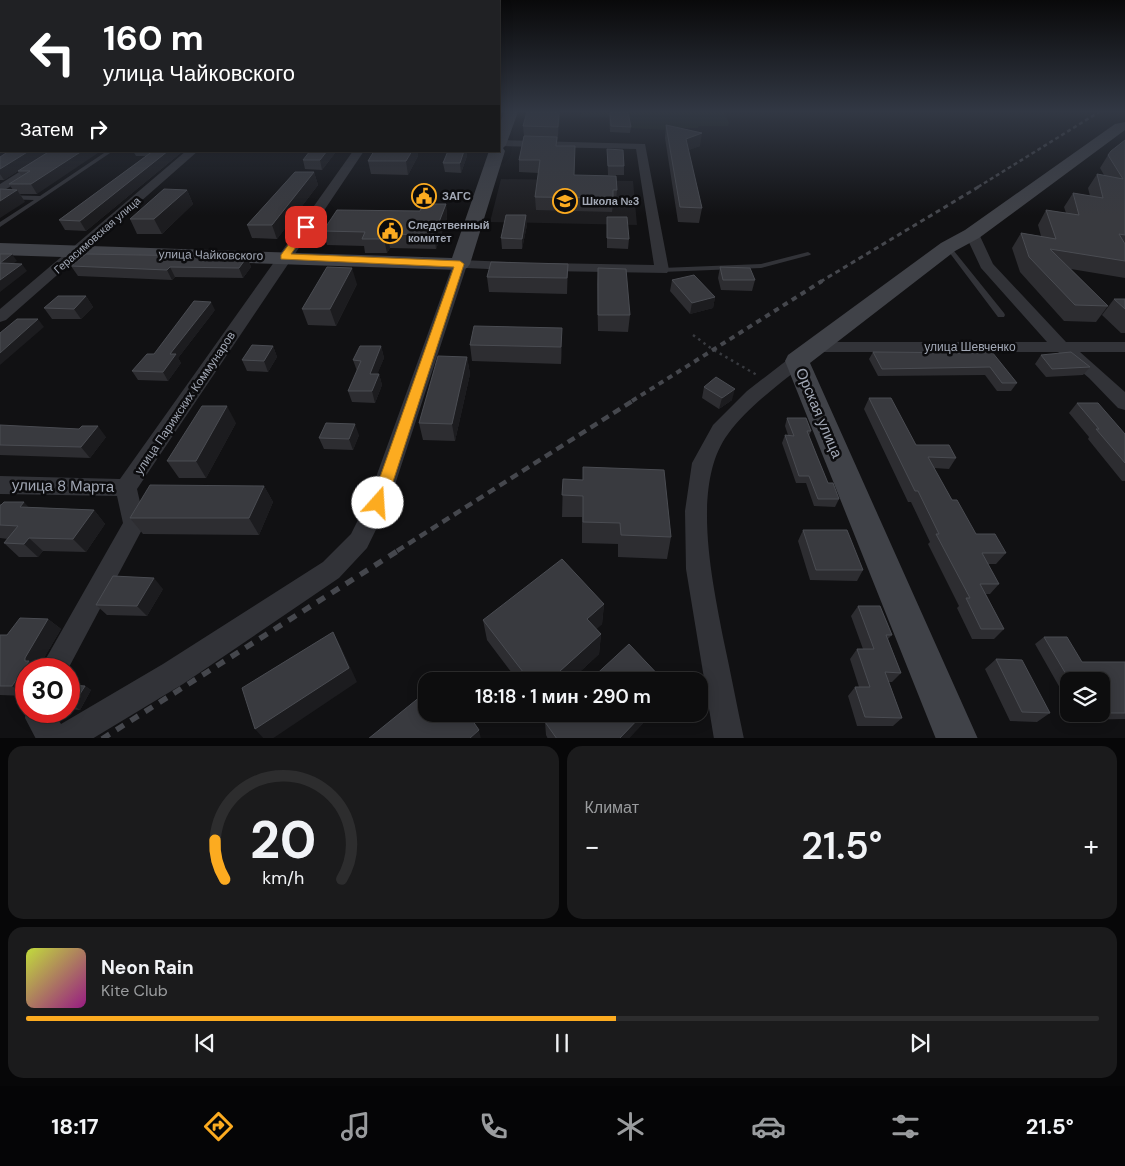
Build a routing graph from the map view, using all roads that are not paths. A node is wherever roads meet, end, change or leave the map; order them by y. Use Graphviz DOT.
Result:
graph roads {
  1 [pos="641,146"];
  2 [pos="1097,146"];
  3 [pos="60,152"];
  4 [pos="110,152"];
  5 [pos="192,152"];
  6 [pos="358,152"];
  7 [pos="496,152"];
  8 [pos="0,189"];
  9 [pos="0,197"];
  10 [pos="41,198"];
  11 [pos="0,225"];
  12 [pos="972,234"];
  13 [pos="948,247"];
  14 [pos="0,250"];
  15 [pos="78,252"];
  16 [pos="808,254"];
  17 [pos="284,257"];
  18 [pos="460,264"];
  19 [pos="662,270"];
  20 [pos="1001,314"];
  21 [pos="0,317"];
  22 [pos="1061,346"];
  23 [pos="1125,347"];
  24 [pos="806,354"];
  25 [pos="1125,403"];
  26 [pos="0,485"];
  27 [pos="126,488"];
  28 [pos="59,658"];
  29 [pos="43,723"];
  30 [pos="54,738"];
  31 [pos="64,738"];
  32 [pos="729,738"];
  33 [pos="957,738"];
  1 -- 19 [label="street"];
  2 -- 12 [label="street"];
  3 -- 8 [label="street"];
  4 -- 10 [label="lane"];
  5 -- 15 [label="street, Герасимовская улица"];
  6 -- 17 [label="street, улица Парижских Коммунаров"];
  7 -- 18 [label="street"];
  9 -- 10 [label="lane"];
  10 -- 11 [label="lane"];
  12 -- 13 [label="street"];
  12 -- 22 [label="street"];
  13 -- 20 [label="lane"];
  13 -- 24 [label="street"];
  14 -- 15 [label="street, улица Чайковского"];
  15 -- 17 [label="street, улица Чайковского"];
  15 -- 21 [label="street, Герасимовская улица"];
  16 -- 19 [label="lane"];
  17 -- 18 [label="street, улица Чайковского"];
  17 -- 27 [label="street, улица Парижских Коммунаров"];
  18 -- 19 [label="street, улица Чайковского"];
  18 -- 31 [label="street"];
  22 -- 23 [label="street, улица Шевченко"];
  22 -- 24 [label="street, улица Шевченко"];
  22 -- 25 [label="street"];
  24 -- 32 [label="street, Орская улица"];
  24 -- 33 [label="street, Орская улица"];
  26 -- 27 [label="street, улица 8 Марта"];
  27 -- 28 [label="street, улица Парижских Коммунаров"];
  29 -- 30 [label="street"];
}
